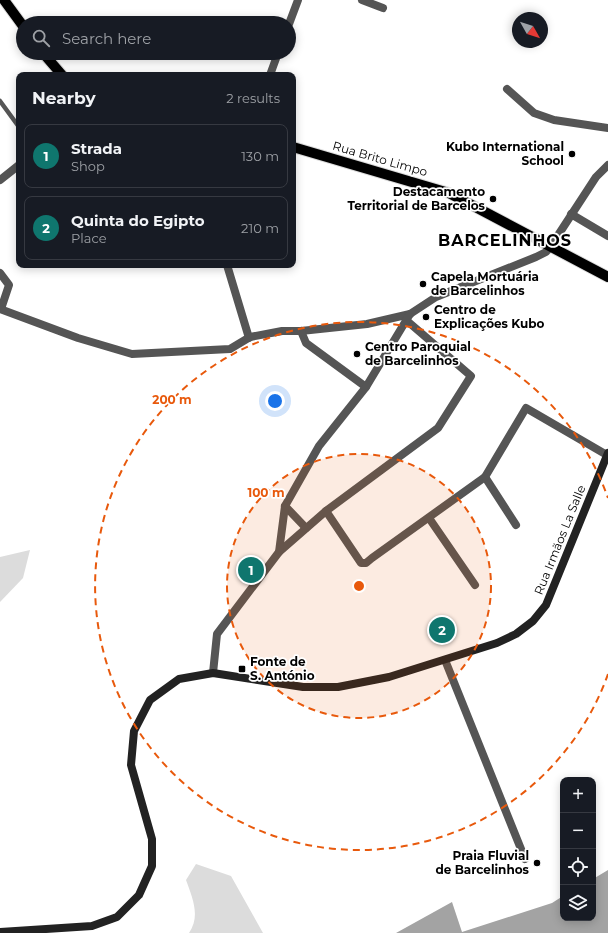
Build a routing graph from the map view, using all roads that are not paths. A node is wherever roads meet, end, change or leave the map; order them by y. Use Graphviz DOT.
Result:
graph roads {
  1 [pos="4,0"];
  2 [pos="298,0"];
  3 [pos="362,0"];
  4 [pos="383,8"];
  5 [pos="16,16"];
  6 [pos="292,16"];
  7 [pos="49,60"];
  8 [pos="275,60"];
  9 [pos="59,72"];
  10 [pos="271,72"];
  11 [pos="507,89"];
  12 [pos="0,101"];
  13 [pos="16,124"];
  14 [pos="608,128"];
  15 [pos="296,148"];
  16 [pos="608,165"];
  17 [pos="16,167"];
  18 [pos="0,180"];
  19 [pos="571,214"];
  20 [pos="608,236"];
  21 [pos="551,246"];
  22 [pos="229,268"];
  23 [pos="0,273"];
  24 [pos="608,277"];
  25 [pos="0,309"];
  26 [pos="408,317"];
  27 [pos="301,331"];
  28 [pos="248,338"];
  29 [pos="366,387"];
  30 [pos="608,454"];
  31 [pos="484,477"];
  32 [pos="285,506"];
  33 [pos="326,511"];
  34 [pos="429,518"];
  35 [pos="516,525"];
  36 [pos="306,528"];
  37 [pos="278,552"];
  38 [pos="475,585"];
  39 [pos="445,660"];
  40 [pos="213,674"];
  41 [pos="526,859"];
  42 [pos="3,932"];
  1 -- 5 [label="main road"];
  2 -- 6 [label="street"];
  3 -- 4 [label="street"];
  7 -- 9 [label="main road"];
  8 -- 10 [label="street"];
  11 -- 14 [label="street"];
  12 -- 13 [label="lane"];
  15 -- 21 [label="main road, Rua Brito Limpo"];
  16 -- 19 [label="street"];
  17 -- 18 [label="street"];
  19 -- 20 [label="street"];
  19 -- 21 [label="street"];
  21 -- 24 [label="main road, Rua Brito Limpo"];
  21 -- 26 [label="street"];
  22 -- 28 [label="street"];
  23 -- 25 [label="street"];
  25 -- 28 [label="street"];
  26 -- 27 [label="street"];
  26 -- 29 [label="street"];
  26 -- 33 [label="street"];
  27 -- 28 [label="street"];
  27 -- 29 [label="street"];
  29 -- 32 [label="street"];
  30 -- 31 [label="street"];
  30 -- 39 [label="main road, Rua Irmãos La Salle"];
  31 -- 34 [label="street"];
  31 -- 35 [label="street"];
  32 -- 36 [label="street"];
  32 -- 37 [label="street"];
  33 -- 34 [label="street"];
  33 -- 36 [label="street"];
  34 -- 38 [label="street"];
  36 -- 37 [label="street"];
  37 -- 40 [label="street"];
  39 -- 40 [label="main road, Rua Irmãos La Salle"];
  39 -- 41 [label="street"];
  40 -- 42 [label="main road, Rua Irmãos La Salle"];
}
